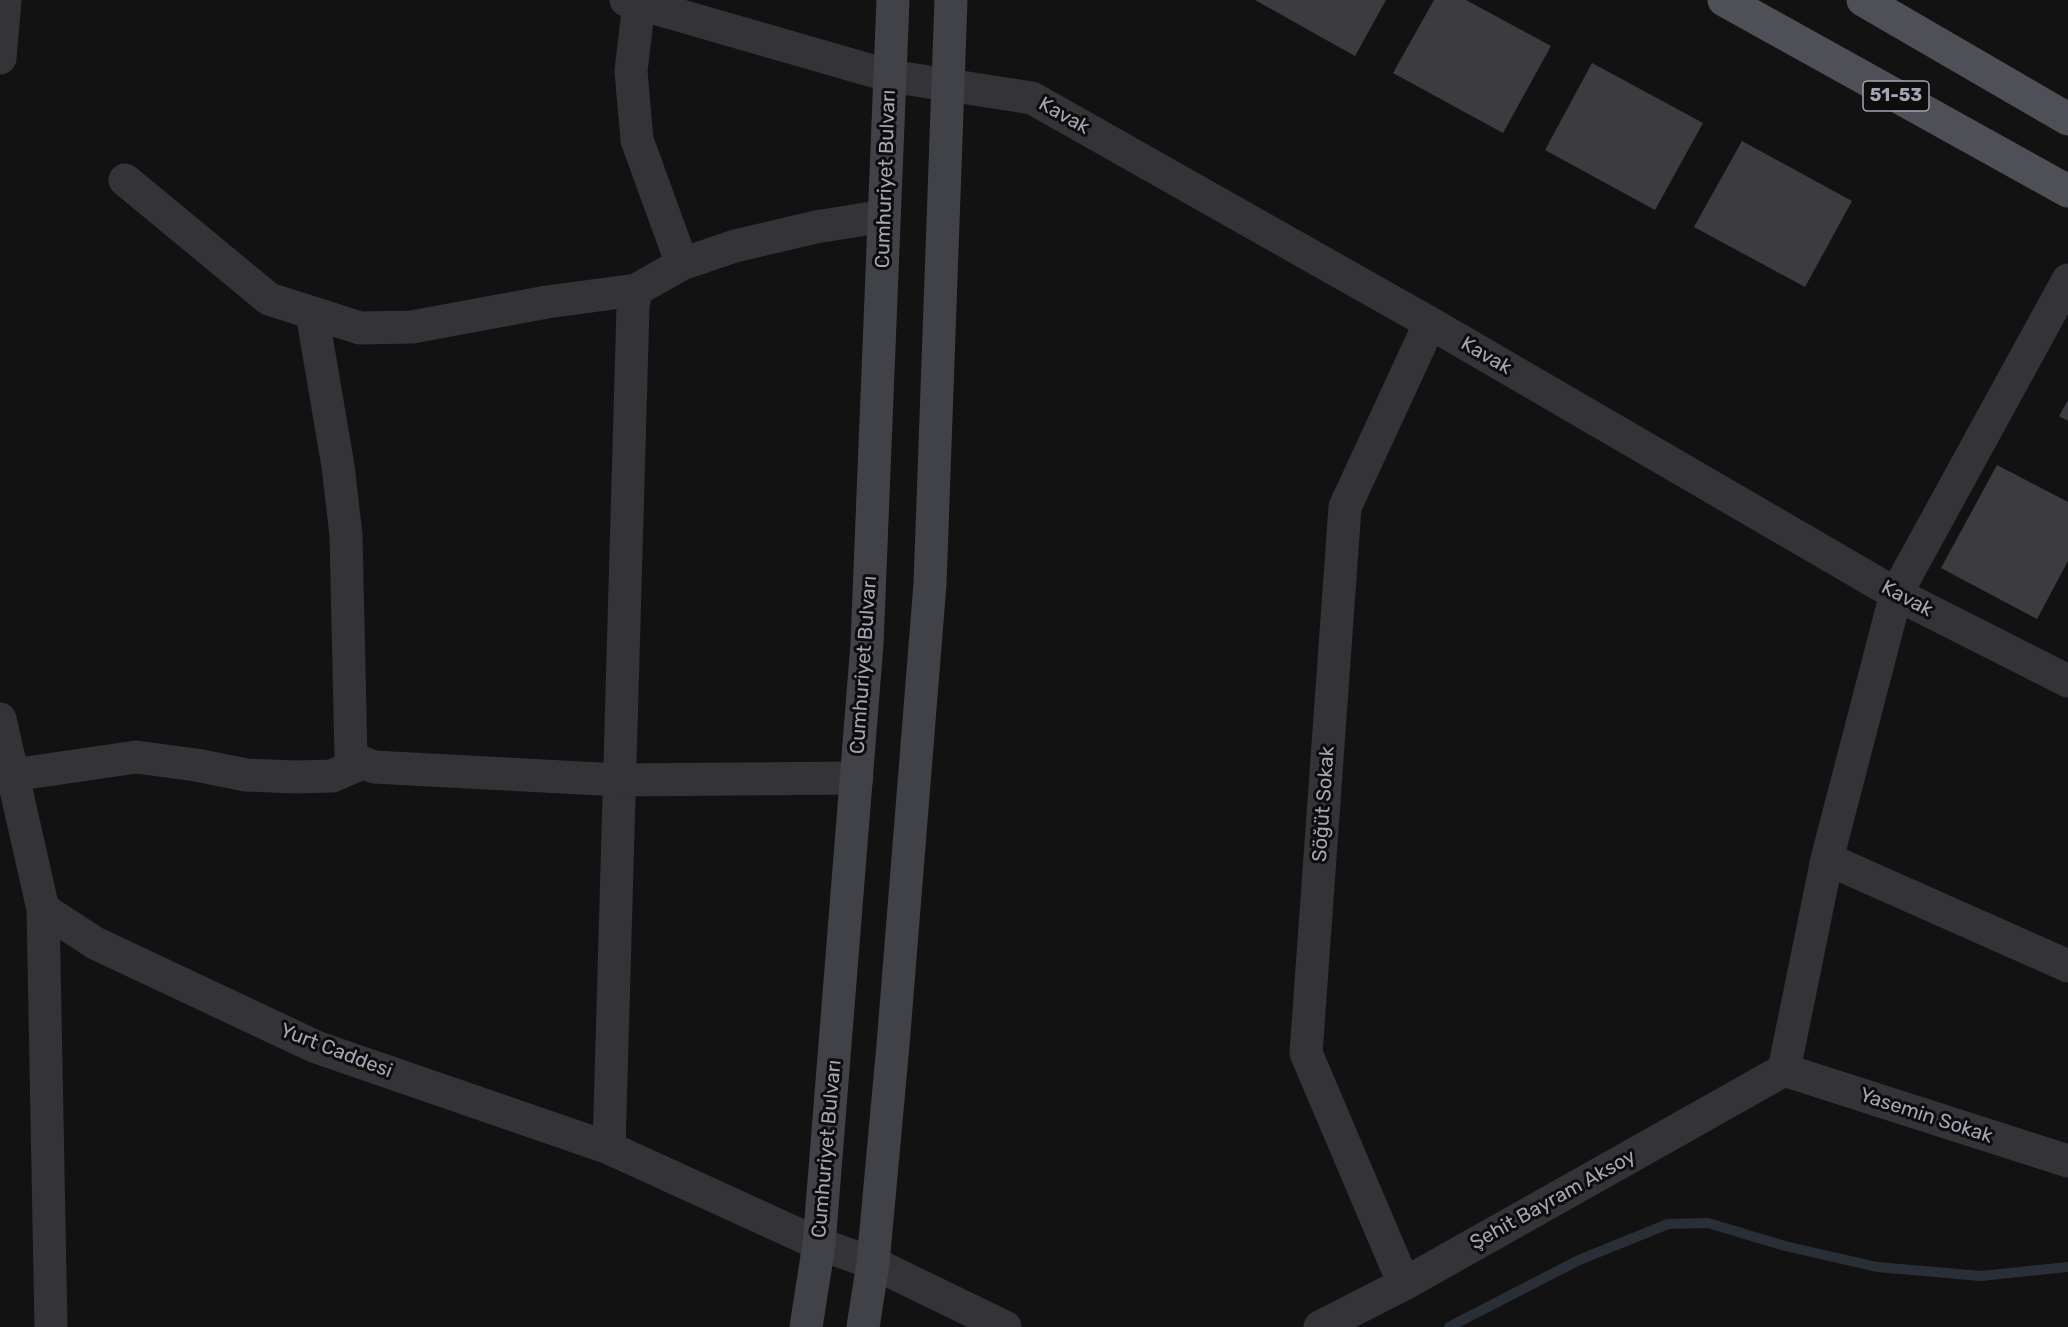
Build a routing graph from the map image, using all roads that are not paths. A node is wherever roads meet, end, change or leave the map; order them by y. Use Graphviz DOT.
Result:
graph roads {
  1 [pos="5,0"];
  2 [pos="892,0"];
  3 [pos="951,0"];
  4 [pos="1724,0"];
  5 [pos="1863,0"];
  6 [pos="633,2"];
  7 [pos="0,58"];
  8 [pos="890,76"];
  9 [pos="948,85"];
  10 [pos="2068,119"];
  11 [pos="125,180"];
  12 [pos="2068,191"];
  13 [pos="884,216"];
  14 [pos="682,264"];
  15 [pos="2068,280"];
  16 [pos="636,290"];
  17 [pos="312,313"];
  18 [pos="1430,323"];
  19 [pos="1896,594"];
  20 [pos="2068,681"];
  21 [pos="0,719"];
  22 [pos="362,763"];
  23 [pos="13,775"];
  24 [pos="857,778"];
  25 [pos="619,780"];
  26 [pos="1827,859"];
  27 [pos="43,909"];
  28 [pos="2068,966"];
  29 [pos="1784,1070"];
  30 [pos="609,1148"];
  31 [pos="2068,1161"];
  32 [pos="819,1244"];
  33 [pos="873,1263"];
  34 [pos="1404,1284"];
  35 [pos="51,1327"];
  36 [pos="806,1327"];
  37 [pos="863,1327"];
  38 [pos="1005,1327"];
  39 [pos="1320,1327"];
  1 -- 7 [label="street"];
  2 -- 8 [label="main road, Cumhuriyet Bulvarı"];
  3 -- 9 [label="main road"];
  4 -- 12 [label="main road, 51-53"];
  5 -- 10 [label="main road"];
  6 -- 8 [label="street, Kavak"];
  6 -- 14 [label="street"];
  8 -- 9 [label="street, Kavak"];
  8 -- 13 [label="main road, Cumhuriyet Bulvarı"];
  9 -- 18 [label="street, Kavak"];
  9 -- 33 [label="main road"];
  11 -- 17 [label="street"];
  13 -- 14 [label="street"];
  13 -- 24 [label="main road, Cumhuriyet Bulvarı"];
  14 -- 16 [label="street"];
  15 -- 19 [label="street"];
  16 -- 17 [label="street"];
  16 -- 25 [label="street"];
  17 -- 22 [label="street"];
  18 -- 19 [label="street, Kavak"];
  18 -- 34 [label="street, Söğüt Sokak"];
  19 -- 20 [label="street, Kavak"];
  19 -- 26 [label="street"];
  21 -- 23 [label="street"];
  22 -- 23 [label="street"];
  22 -- 25 [label="street"];
  23 -- 27 [label="street"];
  24 -- 25 [label="street"];
  24 -- 32 [label="main road, Cumhuriyet Bulvarı"];
  25 -- 30 [label="street"];
  26 -- 28 [label="street"];
  26 -- 29 [label="street"];
  27 -- 30 [label="street, Yurt Caddesi"];
  27 -- 35 [label="street"];
  29 -- 31 [label="street, Yasemin Sokak"];
  29 -- 34 [label="street, Şehit Bayram Aksoy"];
  30 -- 32 [label="street, Yurt Caddesi"];
  32 -- 33 [label="street"];
  32 -- 36 [label="main road, Cumhuriyet Bulvarı"];
  33 -- 37 [label="main road"];
  33 -- 38 [label="street"];
  34 -- 39 [label="street, Şehit Bayram Aksoy"];
}
